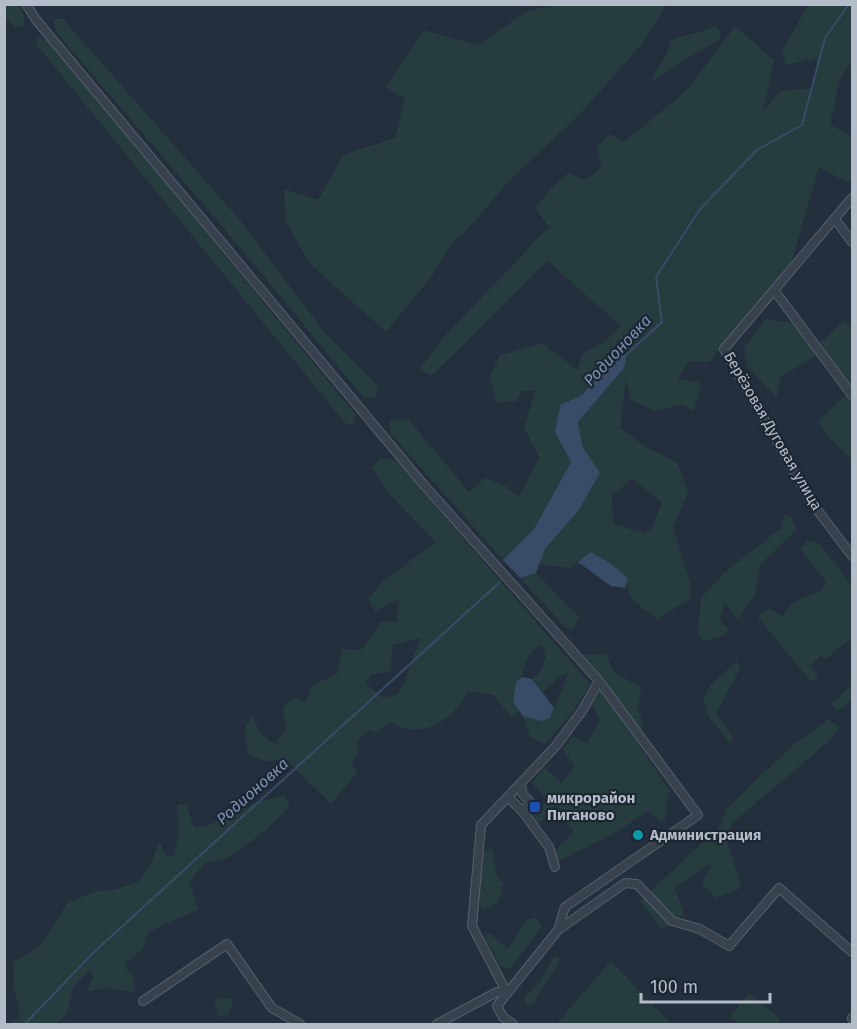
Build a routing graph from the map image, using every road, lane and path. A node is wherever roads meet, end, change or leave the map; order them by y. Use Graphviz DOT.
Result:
graph roads {
  1 [pos="26,4"];
  2 [pos="852,198"];
  3 [pos="835,219"];
  4 [pos="852,242"];
  5 [pos="774,291"];
  6 [pos="852,395"];
  7 [pos="852,556"];
  8 [pos="598,681"];
  9 [pos="521,783"];
  10 [pos="508,797"];
  11 [pos="523,812"];
  12 [pos="555,867"];
  13 [pos="558,930"];
  14 [pos="852,952"];
  15 [pos="507,993"];
  16 [pos="143,1001"];
  17 [pos="300,1024"];
  18 [pos="437,1024"];
  19 [pos="513,1024"];
  1 -- 8 [label="street"];
  2 -- 3 [label="street, Берёзовая Дуговая улица"];
  3 -- 4 [label="street"];
  3 -- 5 [label="street, Берёзовая Дуговая улица"];
  5 -- 6 [label="street"];
  5 -- 7 [label="street, Берёзовая Дуговая улица"];
  8 -- 9 [label="street"];
  8 -- 13 [label="street"];
  9 -- 10 [label="street"];
  9 -- 11 [label="street"];
  10 -- 11 [label="street"];
  10 -- 15 [label="street"];
  11 -- 12 [label="street"];
  13 -- 14 [label="street"];
  13 -- 15 [label="street"];
  15 -- 18 [label="street"];
  15 -- 19 [label="street"];
  16 -- 17 [label="street"];
}
